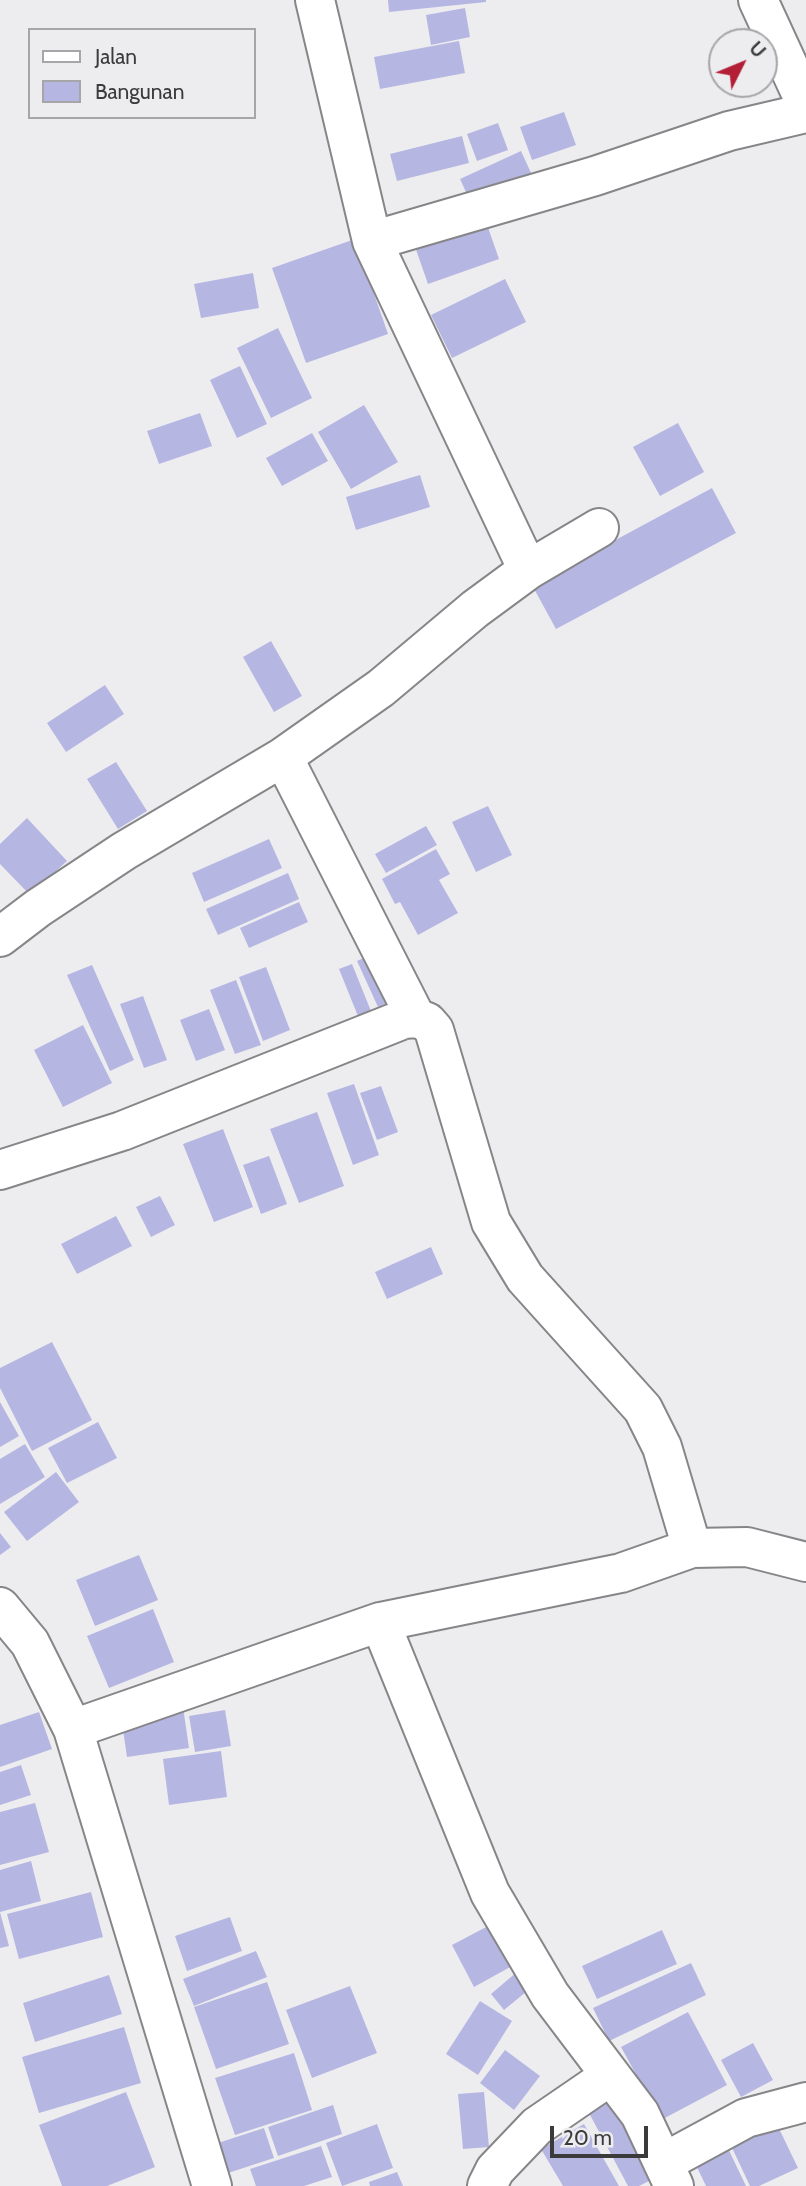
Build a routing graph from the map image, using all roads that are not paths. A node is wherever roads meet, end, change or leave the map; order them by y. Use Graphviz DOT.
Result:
graph roads {
  1 [pos="315,0"];
  2 [pos="758,0"];
  3 [pos="806,104"];
  4 [pos="806,113"];
  5 [pos="372,241"];
  6 [pos="599,528"];
  7 [pos="528,570"];
  8 [pos="283,757"];
  9 [pos="0,937"];
  10 [pos="416,1018"];
  11 [pos="0,1170"];
  12 [pos="692,1548"];
  13 [pos="806,1562"];
  14 [pos="0,1607"];
  15 [pos="380,1622"];
  16 [pos="74,1729"];
  17 [pos="610,2076"];
  18 [pos="806,2102"];
  19 [pos="669,2175"];
  20 [pos="212,2186"];
  21 [pos="487,2186"];
  1 -- 5 [label="street"];
  2 -- 3 [label="street"];
  4 -- 5 [label="street"];
  5 -- 7 [label="street"];
  6 -- 7 [label="street"];
  7 -- 8 [label="street"];
  8 -- 9 [label="street"];
  8 -- 10 [label="street"];
  10 -- 11 [label="street"];
  10 -- 12 [label="street"];
  12 -- 13 [label="street"];
  12 -- 15 [label="street"];
  14 -- 16 [label="street"];
  15 -- 16 [label="street"];
  15 -- 17 [label="street"];
  16 -- 20 [label="street"];
  17 -- 19 [label="street"];
  17 -- 21 [label="street"];
  18 -- 19 [label="street"];
}
